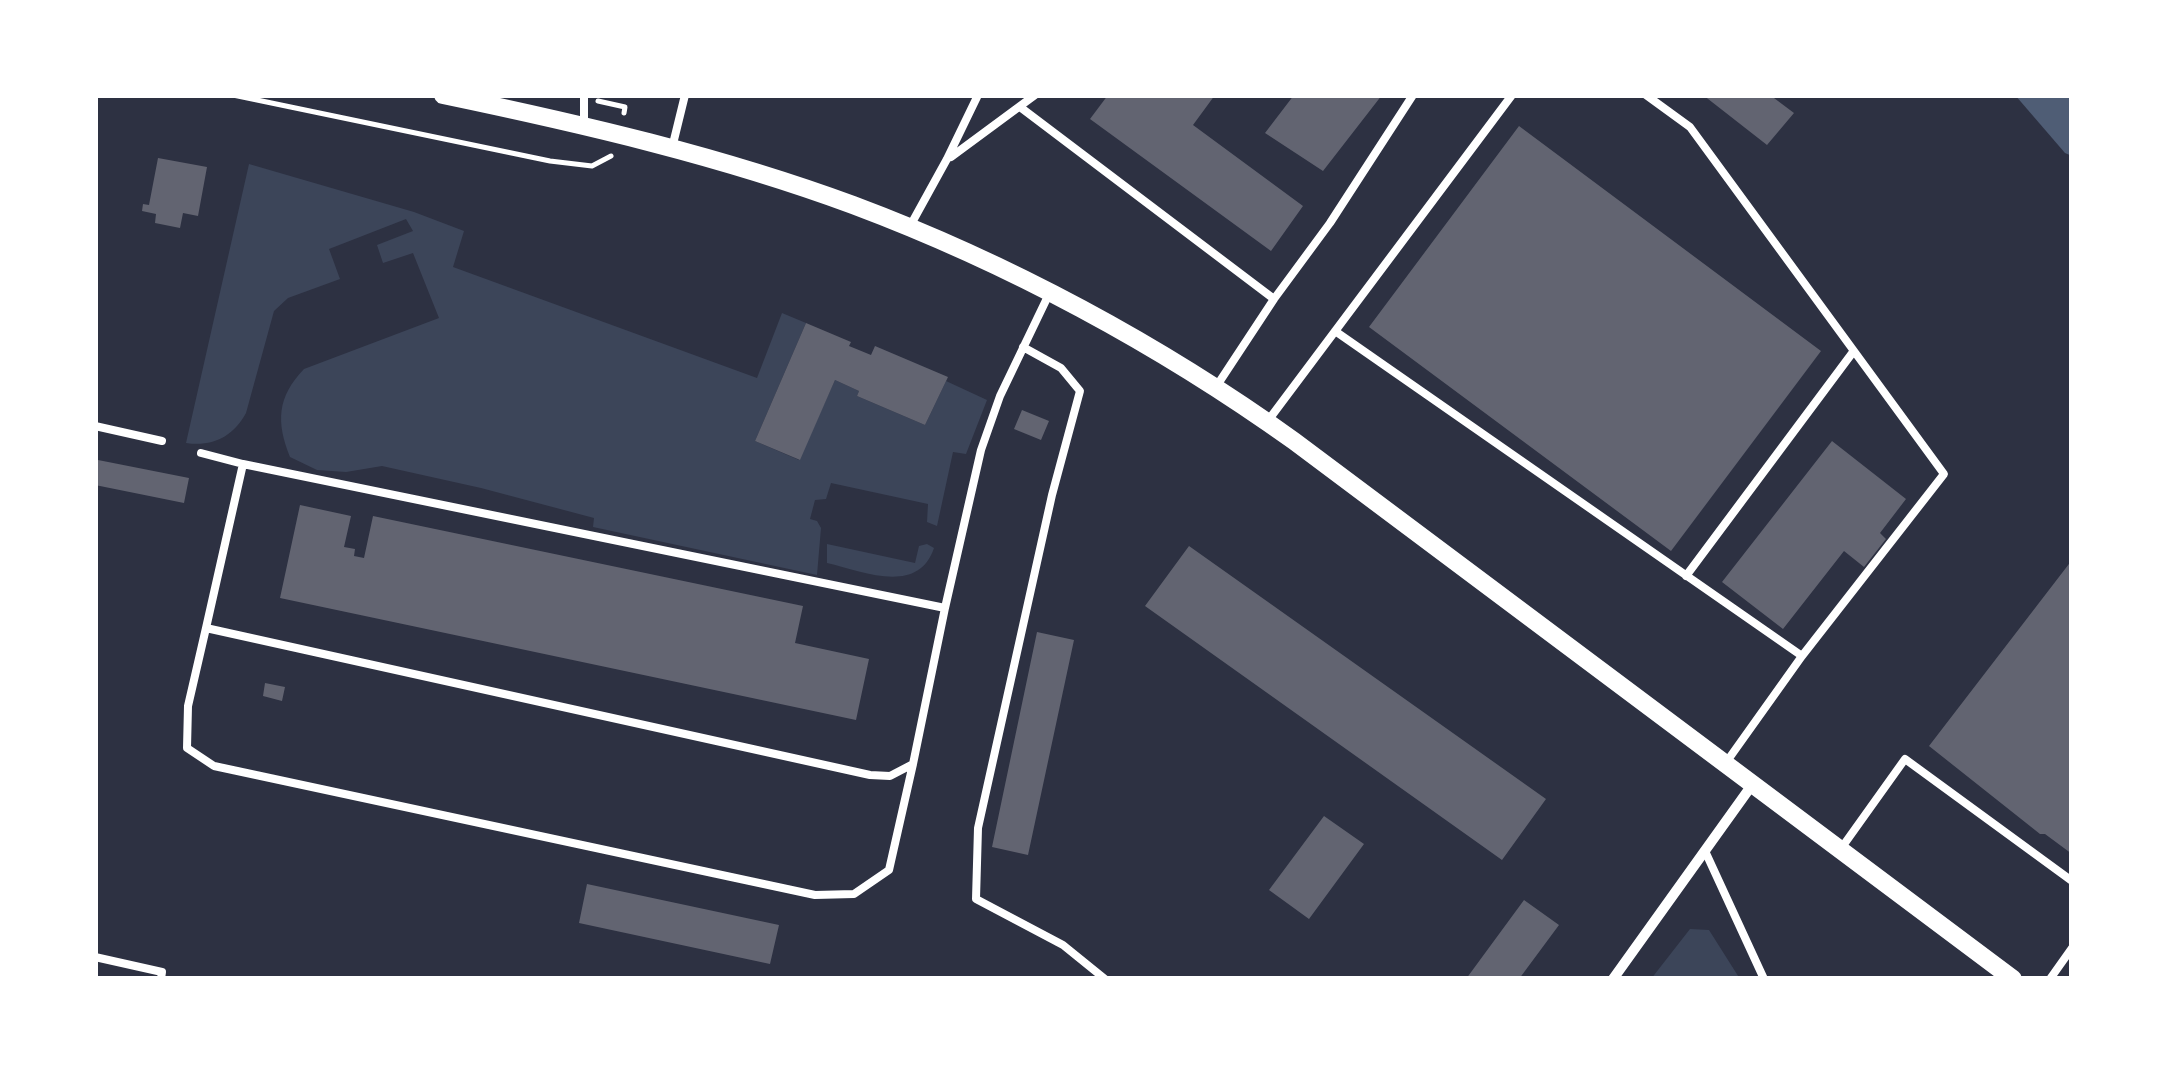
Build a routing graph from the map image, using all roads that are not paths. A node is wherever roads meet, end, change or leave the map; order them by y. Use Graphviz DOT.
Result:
graph roads {
  1 [pos="443,95"];
  2 [pos="584,95"];
  3 [pos="685,95"];
  4 [pos="978,95"];
  5 [pos="1035,95"];
  6 [pos="1414,95"];
  7 [pos="1512,95"];
  8 [pos="1646,95"];
  9 [pos="1020,107"];
  10 [pos="584,125"];
  11 [pos="672,148"];
  12 [pos="948,159"];
  13 [pos="909,228"];
  14 [pos="1049,294"];
  15 [pos="1274,299"];
  16 [pos="1335,331"];
  17 [pos="1023,348"];
  18 [pos="1854,352"];
  19 [pos="1216,388"];
  20 [pos="1267,422"];
  21 [pos="95,426"];
  22 [pos="162,440"];
  23 [pos="201,453"];
  24 [pos="243,464"];
  25 [pos="1686,576"];
  26 [pos="945,608"];
  27 [pos="206,628"];
  28 [pos="1802,656"];
  29 [pos="913,764"];
  30 [pos="1725,764"];
  31 [pos="1752,785"];
  32 [pos="1840,850"];
  33 [pos="1705,851"];
  34 [pos="2072,881"];
  35 [pos="2072,948"];
  36 [pos="95,957"];
  37 [pos="161,979"];
  38 [pos="1105,979"];
  39 [pos="1613,979"];
  40 [pos="1764,979"];
  41 [pos="2013,979"];
  42 [pos="2050,979"];
  1 -- 10 [label="street"];
  2 -- 10 [label="lane"];
  3 -- 11 [label="lane"];
  4 -- 12 [label="lane"];
  5 -- 9 [label="lane"];
  6 -- 15 [label="lane"];
  7 -- 16 [label="lane"];
  8 -- 18 [label="lane"];
  9 -- 12 [label="lane"];
  9 -- 15 [label="lane"];
  10 -- 11 [label="street"];
  11 -- 13 [label="street"];
  12 -- 13 [label="lane"];
  13 -- 14 [label="street"];
  14 -- 17 [label="lane"];
  14 -- 19 [label="street"];
  15 -- 19 [label="lane"];
  16 -- 20 [label="lane"];
  16 -- 25 [label="lane"];
  17 -- 26 [label="lane"];
  17 -- 38 [label="lane"];
  18 -- 25 [label="lane"];
  18 -- 28 [label="lane"];
  19 -- 20 [label="street"];
  20 -- 30 [label="street"];
  21 -- 22 [label="lane"];
  23 -- 24 [label="lane"];
  24 -- 26 [label="lane"];
  24 -- 27 [label="lane"];
  25 -- 28 [label="lane"];
  26 -- 29 [label="lane"];
  27 -- 29 [label="lane"];
  27 -- 29 [label="lane"];
  28 -- 30 [label="lane"];
  30 -- 31 [label="street"];
  31 -- 32 [label="street"];
  31 -- 33 [label="street"];
  32 -- 34 [label="lane"];
  32 -- 41 [label="street"];
  33 -- 39 [label="street"];
  33 -- 40 [label="lane"];
  35 -- 42 [label="lane"];
  36 -- 37 [label="lane"];
}
